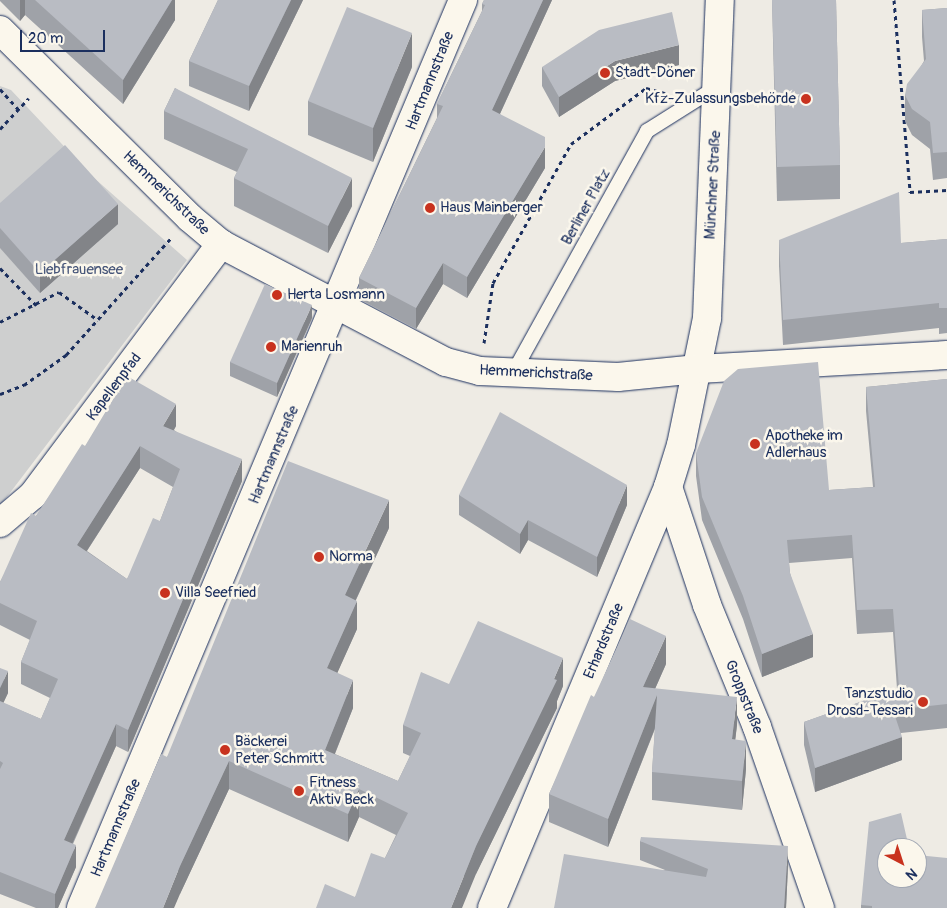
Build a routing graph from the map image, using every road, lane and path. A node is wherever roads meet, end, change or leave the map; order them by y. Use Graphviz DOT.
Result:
graph roads {
  1 [pos="463,0"];
  2 [pos="720,0"];
  3 [pos="894,0"];
  4 [pos="0,30"];
  5 [pos="48,78"];
  6 [pos="718,86"];
  7 [pos="0,89"];
  8 [pos="694,102"];
  9 [pos="18,109"];
  10 [pos="0,129"];
  11 [pos="947,190"];
  12 [pos="190,218"];
  13 [pos="221,244"];
  14 [pos="0,268"];
  15 [pos="36,305"];
  16 [pos="336,307"];
  17 [pos="98,320"];
  18 [pos="0,322"];
  19 [pos="947,355"];
  20 [pos="698,369"];
  21 [pos="480,371"];
  22 [pos="513,373"];
  23 [pos="0,394"];
  24 [pos="668,487"];
  25 [pos="0,523"];
  26 [pos="81,908"];
  27 [pos="492,908"];
  28 [pos="820,908"];
  1 -- 16 [label="street, Hartmannstraße"];
  2 -- 6 [label="street, Münchner Straße"];
  3 -- 11 [label="path"];
  4 -- 5 [label="street, Hemmerichstraße"];
  5 -- 9 [label="path"];
  5 -- 12 [label="street, Hemmerichstraße"];
  6 -- 8 [label="lane, Berliner Platz"];
  6 -- 20 [label="street, Münchner Straße"];
  7 -- 9 [label="path"];
  8 -- 21 [label="path"];
  8 -- 22 [label="lane, Berliner Platz"];
  9 -- 10 [label="path"];
  12 -- 13 [label="street, Hemmerichstraße"];
  12 -- 17 [label="path"];
  13 -- 16 [label="street, Hemmerichstraße"];
  13 -- 25 [label="street, Kapellenpfad"];
  14 -- 15 [label="path"];
  15 -- 17 [label="path"];
  15 -- 18 [label="path"];
  16 -- 21 [label="street, Hemmerichstraße"];
  16 -- 26 [label="street, Hartmannstraße"];
  17 -- 23 [label="path"];
  19 -- 20 [label="street, Hemmerichstraße"];
  20 -- 22 [label="street, Hemmerichstraße"];
  20 -- 24 [label="street, Erhardstraße"];
  21 -- 22 [label="street, Hemmerichstraße"];
  24 -- 27 [label="street, Erhardstraße"];
  24 -- 28 [label="street, Groppstraße"];
}
